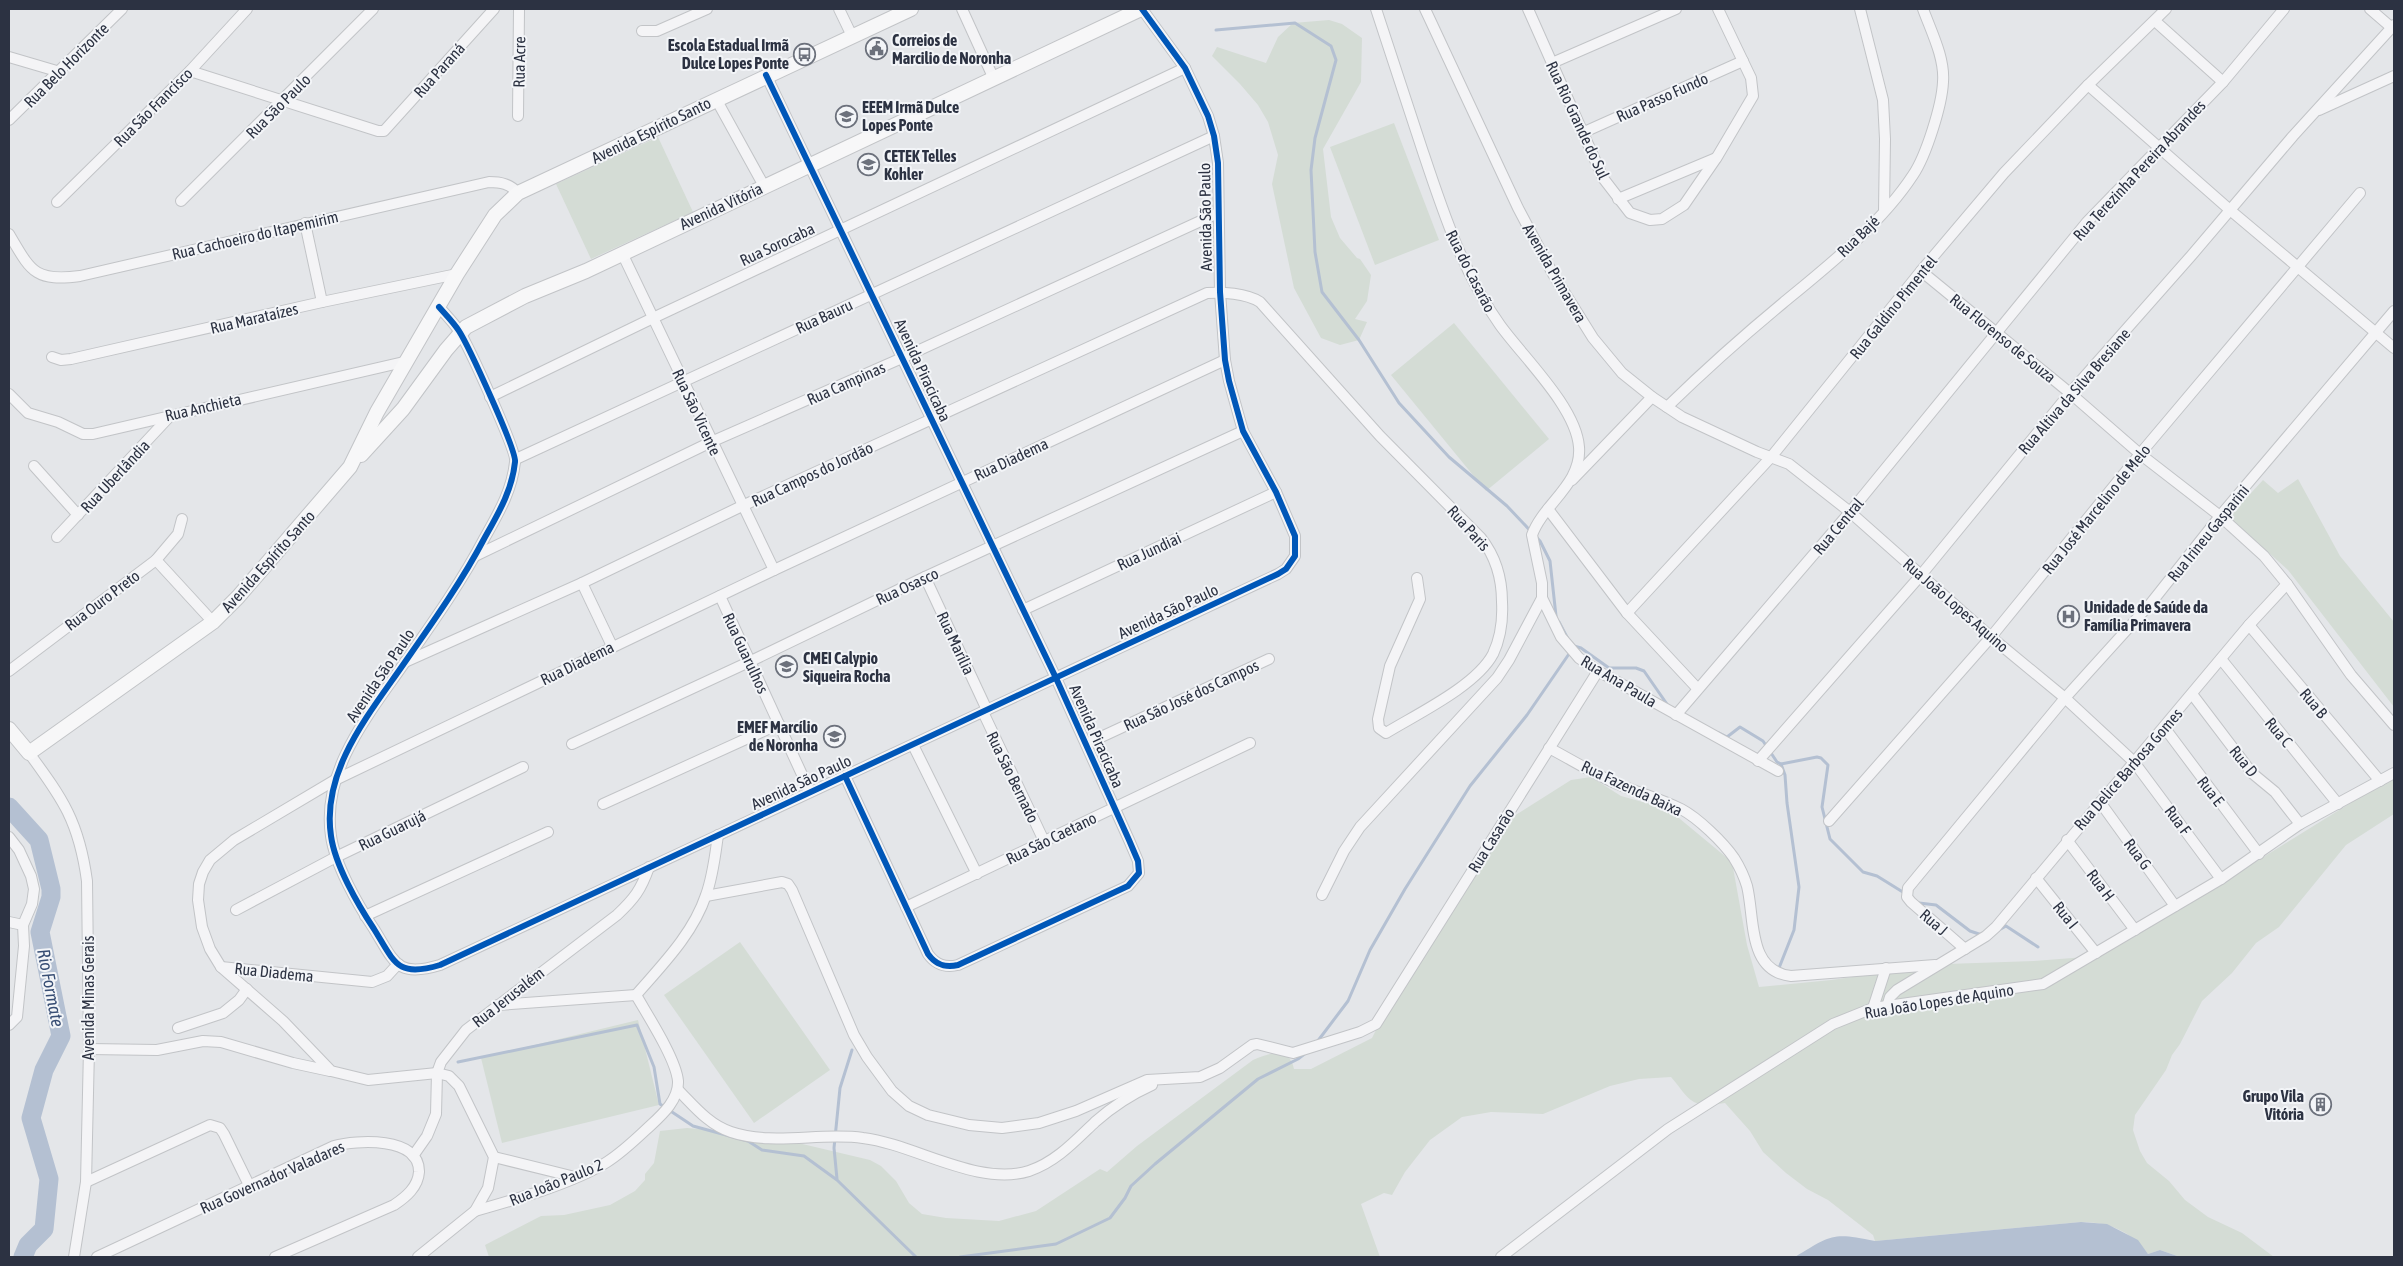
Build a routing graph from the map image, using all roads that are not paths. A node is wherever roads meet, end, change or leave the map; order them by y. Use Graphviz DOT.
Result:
graph roads {
  1 [pos="122,9"];
  2 [pos="247,9"];
  3 [pos="373,9"];
  4 [pos="494,9"];
  5 [pos="519,9"];
  6 [pos="707,9"];
  7 [pos="839,9"];
  8 [pos="911,9"];
  9 [pos="962,9"];
  10 [pos="1142,9"];
  11 [pos="1376,9"];
  12 [pos="1425,9"];
  13 [pos="1528,9"];
  14 [pos="1676,9"];
  15 [pos="1718,9"];
  16 [pos="1860,9"];
  17 [pos="1924,9"];
  18 [pos="2166,9"];
  19 [pos="2284,9"];
  20 [pos="2370,9"];
  21 [pos="2155,21"];
  22 [pos="2393,26"];
  23 [pos="642,30"];
  24 [pos="852,36"];
  25 [pos="9,58"];
  26 [pos="1743,61"];
  27 [pos="1552,63"];
  28 [pos="1185,68"];
  29 [pos="190,71"];
  30 [pos="60,72"];
  31 [pos="766,75"];
  32 [pos="2394,76"];
  33 [pos="994,77"];
  34 [pos="2223,82"];
  35 [pos="2088,85"];
  36 [pos="716,99"];
  37 [pos="283,101"];
  38 [pos="2316,112"];
  39 [pos="518,116"];
  40 [pos="9,120"];
  41 [pos="1582,133"];
  42 [pos="1214,136"];
  43 [pos="2160,148"];
  44 [pos="1717,157"];
  45 [pos="809,166"];
  46 [pos="764,186"];
  47 [pos="518,193"];
  48 [pos="2360,193"];
  49 [pos="1618,199"];
  50 [pos="181,201"];
  51 [pos="57,202"];
  52 [pos="2230,210"];
  53 [pos="1884,211"];
  54 [pos="1218,213"];
  55 [pos="306,223"];
  56 [pos="840,230"];
  57 [pos="9,234"];
  58 [pos="622,253"];
  59 [pos="2299,266"];
  60 [pos="1922,271"];
  61 [pos="457,274"];
  62 [pos="1220,292"];
  63 [pos="872,294"];
  64 [pos="322,302"];
  65 [pos="439,307"];
  66 [pos="2394,311"];
  67 [pos="653,318"];
  68 [pos="460,332"];
  69 [pos="2376,332"];
  70 [pos="1996,334"];
  71 [pos="2394,348"];
  72 [pos="52,357"];
  73 [pos="902,358"];
  74 [pos="1225,360"];
  75 [pos="408,361"];
  76 [pos="683,382"];
  77 [pos="2070,393"];
  78 [pos="9,394"];
  79 [pos="490,397"];
  80 [pos="1652,397"];
  81 [pos="1668,407"];
  82 [pos="377,412"];
  83 [pos="172,414"];
  84 [pos="931,419"];
  85 [pos="393,421"];
  86 [pos="1243,431"];
  87 [pos="712,442"];
  88 [pos="2140,454"];
  89 [pos="1772,456"];
  90 [pos="516,458"];
  91 [pos="34,466"];
  92 [pos="350,467"];
  93 [pos="961,482"];
  94 [pos="1570,483"];
  95 [pos="1276,492"];
  96 [pos="742,506"];
  97 [pos="1548,509"];
  98 [pos="1850,512"];
  99 [pos="78,515"];
  100 [pos="2220,516"];
  101 [pos="182,519"];
  102 [pos="57,537"];
  103 [pos="993,547"];
  104 [pos="475,556"];
  105 [pos="156,560"];
  106 [pos="774,570"];
  107 [pos="1921,575"];
  108 [pos="925,577"];
  109 [pos="1416,578"];
  110 [pos="582,583"];
  111 [pos="2287,584"];
  112 [pos="720,596"];
  113 [pos="1542,598"];
  114 [pos="1023,610"];
  115 [pos="1627,612"];
  116 [pos="213,622"];
  117 [pos="2248,624"];
  118 [pos="1991,637"];
  119 [pos="612,646"];
  120 [pos="1270,659"];
  121 [pos="2221,659"];
  122 [pos="751,661"];
  123 [pos="405,662"];
  124 [pos="9,671"];
  125 [pos="1598,671"];
  126 [pos="1056,678"];
  127 [pos="1697,688"];
  128 [pos="2192,694"];
  129 [pos="2066,698"];
  130 [pos="985,711"];
  131 [pos="1676,716"];
  132 [pos="779,724"];
  133 [pos="2394,725"];
  134 [pos="2164,727"];
  135 [pos="9,729"];
  136 [pos="572,744"];
  137 [pos="1086,744"];
  138 [pos="1250,744"];
  139 [pos="913,745"];
  140 [pos="1549,748"];
  141 [pos="29,753"];
  142 [pos="1758,761"];
  143 [pos="2134,762"];
  144 [pos="523,767"];
  145 [pos="1778,772"];
  146 [pos="2394,773"];
  147 [pos="845,776"];
  148 [pos="335,780"];
  149 [pos="2380,781"];
  150 [pos="810,792"];
  151 [pos="2100,802"];
  152 [pos="603,804"];
  153 [pos="2338,804"];
  154 [pos="1115,807"];
  155 [pos="1829,820"];
  156 [pos="2300,824"];
  157 [pos="548,832"];
  158 [pos="718,835"];
  159 [pos="9,837"];
  160 [pos="2067,840"];
  161 [pos="1044,841"];
  162 [pos="2258,854"];
  163 [pos="336,857"];
  164 [pos="649,868"];
  165 [pos="977,874"];
  166 [pos="2036,878"];
  167 [pos="2221,879"];
  168 [pos="1907,893"];
  169 [pos="1322,895"];
  170 [pos="706,896"];
  171 [pos="2175,906"];
  172 [pos="906,907"];
  173 [pos="236,910"];
  174 [pos="365,916"];
  175 [pos="9,922"];
  176 [pos="23,925"];
  177 [pos="2135,930"];
  178 [pos="1965,949"];
  179 [pos="2096,953"];
  180 [pos="398,964"];
  181 [pos="1937,965"];
  182 [pos="221,967"];
  183 [pos="1886,968"];
  184 [pos="247,989"];
  185 [pos="636,995"];
  186 [pos="498,1005"];
  187 [pos="1887,1006"];
  188 [pos="1873,1008"];
  189 [pos="9,1025"];
  190 [pos="178,1028"];
  191 [pos="89,1049"];
  192 [pos="331,1071"];
  193 [pos="437,1073"];
  194 [pos="1162,1080"];
  195 [pos="678,1090"];
  196 [pos="413,1156"];
  197 [pos="494,1157"];
  198 [pos="575,1177"];
  199 [pos="86,1182"];
  200 [pos="248,1185"];
  201 [pos="475,1211"];
  202 [pos="74,1257"];
  203 [pos="97,1257"];
  204 [pos="276,1257"];
  205 [pos="418,1257"];
  206 [pos="1501,1257"];
  1 -- 30 [label="street, Rua Belo Horizonte"];
  2 -- 29 [label="street, Rua São Francisco"];
  3 -- 37 [label="street, Rua São Paulo"];
  4 -- 37 [label="street, Rua Paraná"];
  5 -- 39 [label="street, Rua Acre"];
  6 -- 23 [label="street"];
  7 -- 24 [label="street"];
  8 -- 24 [label="street, Avenida Espírito Santo"];
  9 -- 33 [label="street"];
  10 -- 28 [label="street, Avenida São Paulo"];
  10 -- 33 [label="street, Avenida Vitória"];
  11 -- 94 [label="street, Rua do Casarão"];
  12 -- 80 [label="street, Avenida Primavera"];
  13 -- 27 [label="street, Rua Rio Grande do Sul"];
  14 -- 27 [label="street"];
  15 -- 26 [label="street, Rua Rio Grande do Sul"];
  16 -- 53 [label="street"];
  17 -- 53 [label="street, Rua Bajé"];
  18 -- 21 [label="street, Rua Galdino Pimentel"];
  19 -- 34 [label="street, Rua Terezinha Pereira Abrandes"];
  20 -- 22 [label="street"];
  21 -- 34 [label="street"];
  21 -- 35 [label="street, Rua Galdino Pimentel"];
  22 -- 38 [label="street, Rua Altiva da Silva Bresiane"];
  24 -- 31 [label="street, Avenida Espírito Santo"];
  25 -- 30 [label="street"];
  26 -- 41 [label="street, Rua Passo Fundo"];
  26 -- 44 [label="street, Rua Rio Grande do Sul"];
  27 -- 41 [label="street, Rua Rio Grande do Sul"];
  28 -- 42 [label="street, Avenida São Paulo"];
  28 -- 56 [label="street, Rua Sorocaba"];
  29 -- 37 [label="street"];
  29 -- 51 [label="street, Rua São Francisco"];
  30 -- 40 [label="street, Rua Belo Horizonte"];
  31 -- 36 [label="street, Avenida Espírito Santo"];
  31 -- 45 [label="street, Avenida Piracicaba"];
  32 -- 38 [label="street"];
  33 -- 45 [label="street, Avenida Vitória"];
  34 -- 43 [label="street, Rua Terezinha Pereira Abrandes"];
  35 -- 43 [label="street"];
  35 -- 60 [label="street, Rua Galdino Pimentel"];
  36 -- 46 [label="street"];
  36 -- 47 [label="street, Avenida Espírito Santo"];
  37 -- 50 [label="street, Rua São Paulo"];
  38 -- 52 [label="street, Rua Altiva da Silva Bresiane"];
  41 -- 49 [label="street, Rua Rio Grande do Sul"];
  42 -- 54 [label="street, Avenida São Paulo"];
  42 -- 63 [label="street, Rua Bauru"];
  43 -- 52 [label="street"];
  43 -- 70 [label="street, Rua Terezinha Pereira Abrandes"];
  44 -- 49 [label="street"];
  44 -- 49 [label="street, Rua Rio Grande do Sul"];
  45 -- 46 [label="street, Avenida Vitória"];
  45 -- 56 [label="street, Avenida Piracicaba"];
  46 -- 58 [label="street, Avenida Vitória"];
  47 -- 55 [label="street, Rua Cachoeiro do Itapemirim"];
  47 -- 61 [label="street, Avenida Espírito Santo"];
  48 -- 59 [label="street, Rua José Marcelino de Melo"];
  52 -- 59 [label="street"];
  52 -- 77 [label="street, Rua Altiva da Silva Bresiane"];
  53 -- 81 [label="street, Rua Bajé"];
  54 -- 62 [label="street, Avenida São Paulo"];
  54 -- 73 [label="street, Rua Campinas"];
  55 -- 57 [label="street, Rua Cachoeiro do Itapemirim"];
  55 -- 64 [label="street"];
  56 -- 63 [label="street, Avenida Piracicaba"];
  56 -- 67 [label="street, Rua Sorocaba"];
  58 -- 67 [label="street, Rua São Vicente"];
  58 -- 68 [label="street, Avenida Vitória"];
  59 -- 69 [label="street"];
  59 -- 88 [label="street, Rua José Marcelino de Melo"];
  60 -- 70 [label="street, Rua Florenso de Souza"];
  60 -- 89 [label="street, Rua Galdino Pimentel"];
  61 -- 64 [label="street, Rua Marataízes"];
  61 -- 65 [label="street, Avenida Espírito Santo"];
  62 -- 74 [label="street, Avenida São Paulo"];
  62 -- 84 [label="street, Rua Campos do Jordão"];
  62 -- 109 [label="street, Rua Paris"];
  63 -- 73 [label="street, Avenida Piracicaba"];
  63 -- 76 [label="street, Rua Bauru"];
  64 -- 72 [label="street, Rua Marataízes"];
  65 -- 68 [label="street"];
  65 -- 75 [label="street, Avenida Espírito Santo"];
  66 -- 69 [label="street, Rua Irineu Gasparini"];
  67 -- 76 [label="street, Rua São Vicente"];
  67 -- 79 [label="street, Rua Sorocaba"];
  68 -- 79 [label="street"];
  68 -- 85 [label="street, Avenida Vitória"];
  69 -- 71 [label="street"];
  69 -- 100 [label="street, Rua Irineu Gasparini"];
  70 -- 77 [label="street, Rua Florenso de Souza"];
  70 -- 98 [label="street, Rua Central"];
  73 -- 84 [label="street, Avenida Piracicaba"];
  73 -- 87 [label="street, Rua Campinas"];
  74 -- 86 [label="street, Avenida São Paulo"];
  74 -- 93 [label="street, Rua Diadema"];
  75 -- 82 [label="street, Avenida Espírito Santo"];
  75 -- 83 [label="street, Rua Anchieta"];
  76 -- 87 [label="street, Rua São Vicente"];
  76 -- 90 [label="street, Rua Bauru"];
  77 -- 88 [label="street, Rua Florenso de Souza"];
  77 -- 107 [label="street, Rua Altiva da Silva Bresiane"];
  78 -- 83 [label="street, Rua Anchieta"];
  79 -- 90 [label="street"];
  80 -- 81 [label="street, Avenida Primavera"];
  80 -- 94 [label="street"];
  81 -- 89 [label="street, Avenida Primavera"];
  82 -- 85 [label="street"];
  82 -- 92 [label="street, Avenida Espírito Santo"];
  83 -- 99 [label="street, Rua Uberlândia"];
  84 -- 93 [label="street, Avenida Piracicaba"];
  84 -- 96 [label="street, Rua Campos do Jordão"];
  85 -- 92 [label="street, Avenida Vitória"];
  86 -- 95 [label="street, Avenida São Paulo"];
  86 -- 103 [label="street, Rua Osasco"];
  87 -- 96 [label="street, Rua São Vicente"];
  87 -- 104 [label="street, Rua Campinas"];
  88 -- 100 [label="street, Rua Florenso de Souza"];
  88 -- 118 [label="street, Rua José Marcelino de Melo"];
  89 -- 98 [label="street, Rua João Lopes Aquino"];
  89 -- 115 [label="street, Rua Galdino Pimentel"];
  90 -- 104 [label="street, Avenida São Paulo"];
  91 -- 99 [label="street"];
  92 -- 116 [label="street, Avenida Espírito Santo"];
  93 -- 103 [label="street, Avenida Piracicaba"];
  93 -- 106 [label="street, Rua Diadema"];
  94 -- 97 [label="street, Rua do Casarão"];
  95 -- 114 [label="street, Rua Jundiai"];
  95 -- 126 [label="street, Avenida São Paulo"];
  96 -- 106 [label="street, Rua São Vicente"];
  96 -- 110 [label="street, Rua Campos do Jordão"];
  97 -- 113 [label="street, Rua Ana Paula"];
  97 -- 115 [label="street"];
  98 -- 107 [label="street, Rua João Lopes Aquino"];
  98 -- 127 [label="street, Rua Central"];
  99 -- 102 [label="street, Rua Uberlândia"];
  100 -- 111 [label="street, Rua Florenso de Souza"];
  100 -- 129 [label="street, Rua Irineu Gasparini"];
  101 -- 105 [label="street, Rua Ouro Preto"];
  103 -- 108 [label="street, Rua Osasco"];
  103 -- 114 [label="street, Avenida Piracicaba"];
  104 -- 123 [label="street, Avenida São Paulo"];
  105 -- 116 [label="street"];
  105 -- 124 [label="street, Rua Ouro Preto"];
  106 -- 112 [label="street, Rua Diadema"];
  107 -- 118 [label="street, Rua João Lopes Aquino"];
  107 -- 142 [label="street, Rua Altiva da Silva Bresiane"];
  108 -- 122 [label="street, Rua Osasco"];
  108 -- 130 [label="street, Rua Marília"];
  110 -- 119 [label="street"];
  110 -- 123 [label="street, Rua Campos do Jordão"];
  111 -- 117 [label="street, Rua Delice Barbosa Gomes"];
  111 -- 133 [label="street"];
  112 -- 119 [label="street, Rua Diadema"];
  112 -- 122 [label="street, Rua Guarulhos"];
  113 -- 125 [label="street, Rua Ana Paula"];
  113 -- 169 [label="street"];
  114 -- 126 [label="street, Avenida Piracicaba"];
  115 -- 127 [label="street"];
  116 -- 141 [label="street, Avenida Espírito Santo"];
  117 -- 121 [label="street, Rua Delice Barbosa Gomes"];
  117 -- 149 [label="street, Rua B"];
  118 -- 129 [label="street, Rua João Lopes Aquino"];
  118 -- 155 [label="street, Rua José Marcelino de Melo"];
  119 -- 148 [label="street, Rua Diadema"];
  120 -- 137 [label="street, Rua São José dos Campos"];
  121 -- 128 [label="street, Rua Delice Barbosa Gomes"];
  121 -- 153 [label="street, Rua C"];
  122 -- 132 [label="street, Rua Guarulhos"];
  122 -- 136 [label="street, Rua Osasco"];
  123 -- 148 [label="street, Avenida São Paulo"];
  125 -- 131 [label="street, Rua Ana Paula"];
  125 -- 140 [label="street, Rua Casarão"];
  126 -- 130 [label="street, Avenida São Paulo"];
  126 -- 137 [label="street, Avenida Piracicaba"];
  127 -- 131 [label="street, Rua Central"];
  128 -- 134 [label="street, Rua Delice Barbosa Gomes"];
  128 -- 156 [label="street, Rua D"];
  129 -- 143 [label="street, Rua João Lopes Aquino"];
  129 -- 168 [label="street, Rua Irineu Gasparini"];
  130 -- 139 [label="street, Avenida São Paulo"];
  130 -- 161 [label="street, Rua São Bernado"];
  131 -- 142 [label="street, Rua Ana Paula"];
  132 -- 150 [label="street, Rua Guarulhos"];
  132 -- 152 [label="street"];
  134 -- 143 [label="street, Rua Delice Barbosa Gomes"];
  134 -- 162 [label="street, Rua E"];
  135 -- 141 [label="street"];
  137 -- 154 [label="street, Avenida Piracicaba"];
  138 -- 154 [label="street, Rua São Caetano"];
  139 -- 147 [label="street, Avenida São Paulo"];
  139 -- 165 [label="street"];
  140 -- 183 [label="street, Rua Fazenda Baixa"];
  140 -- 194 [label="street, Rua Casarão"];
  141 -- 191 [label="street, Avenida Minas Gerais"];
  142 -- 145 [label="street, Rua Ana Paula"];
  143 -- 151 [label="street, Rua Delice Barbosa Gomes"];
  143 -- 167 [label="street, Rua F"];
  144 -- 163 [label="street, Rua Guarujá"];
  146 -- 149 [label="street, Rua João Lopes de Aquino"];
  147 -- 150 [label="street, Avenida São Paulo"];
  147 -- 172 [label="street, Avenida Piracicaba"];
  148 -- 163 [label="street, Avenida São Paulo"];
  148 -- 182 [label="street, Rua Diadema"];
  149 -- 153 [label="street, Rua João Lopes de Aquino"];
  150 -- 158 [label="street, Avenida São Paulo"];
  151 -- 160 [label="street, Rua Delice Barbosa Gomes"];
  151 -- 171 [label="street, Rua G"];
  153 -- 156 [label="street, Rua João Lopes de Aquino"];
  154 -- 161 [label="street, Rua São Caetano"];
  154 -- 172 [label="street, Avenida Piracicaba"];
  156 -- 162 [label="street, Rua João Lopes de Aquino"];
  157 -- 174 [label="street"];
  158 -- 164 [label="street, Avenida São Paulo"];
  158 -- 170 [label="street"];
  159 -- 176 [label="street"];
  160 -- 166 [label="street, Rua Delice Barbosa Gomes"];
  160 -- 177 [label="street, Rua H"];
  161 -- 165 [label="street, Rua São Caetano"];
  162 -- 167 [label="street, Rua João Lopes de Aquino"];
  163 -- 173 [label="street, Rua Guarujá"];
  163 -- 174 [label="street, Avenida São Paulo"];
  164 -- 180 [label="street, Avenida São Paulo"];
  164 -- 186 [label="street, Rua Jerusalém"];
  165 -- 172 [label="street, Rua São Caetano"];
  166 -- 178 [label="street, Rua Delice Barbosa Gomes"];
  166 -- 179 [label="street, Rua I"];
  167 -- 171 [label="street, Rua João Lopes de Aquino"];
  168 -- 178 [label="street, Rua J"];
  170 -- 185 [label="street"];
  170 -- 194 [label="street"];
  171 -- 177 [label="street, Rua João Lopes de Aquino"];
  174 -- 180 [label="street, Avenida São Paulo"];
  175 -- 176 [label="street"];
  176 -- 189 [label="street"];
  177 -- 179 [label="street, Rua João Lopes de Aquino"];
  178 -- 181 [label="street, Rua Delice Barbosa Gomes"];
  179 -- 187 [label="street, Rua João Lopes de Aquino"];
  180 -- 182 [label="street, Rua Diadema"];
  181 -- 183 [label="street, Rua Fazenda Baixa"];
  181 -- 187 [label="street, Rua Delice Barbosa Gomes"];
  182 -- 184 [label="street"];
  183 -- 188 [label="street"];
  184 -- 190 [label="street"];
  184 -- 192 [label="street"];
  185 -- 186 [label="street"];
  185 -- 195 [label="street"];
  186 -- 193 [label="street, Rua Jerusalém"];
  187 -- 188 [label="street, Rua João Lopes de Aquino"];
  188 -- 206 [label="street, Rua João Lopes de Aquino"];
  191 -- 192 [label="street"];
  191 -- 199 [label="street, Avenida Minas Gerais"];
  192 -- 193 [label="street"];
  193 -- 196 [label="street, Rua Jerusalém"];
  193 -- 197 [label="street"];
  194 -- 195 [label="street"];
  195 -- 198 [label="street, Rua João Paulo 2"];
  196 -- 200 [label="street, Rua Governador Valadares"];
  196 -- 204 [label="street"];
  197 -- 198 [label="street"];
  197 -- 201 [label="street"];
  198 -- 201 [label="street, Rua João Paulo 2"];
  199 -- 200 [label="street"];
  199 -- 202 [label="street, Avenida Minas Gerais"];
  200 -- 203 [label="street, Rua Governador Valadares"];
  201 -- 205 [label="street"];
}
